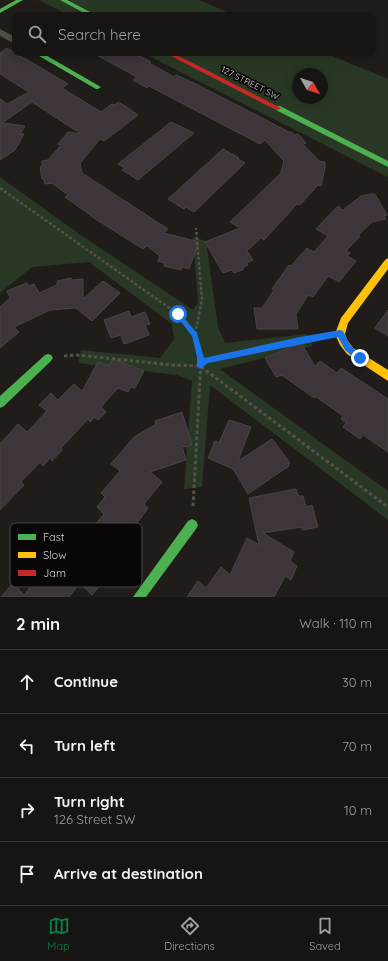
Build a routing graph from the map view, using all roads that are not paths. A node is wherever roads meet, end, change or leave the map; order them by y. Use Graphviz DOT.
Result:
graph roads {
  1 [pos="20,0"];
  2 [pos="63,0"];
  3 [pos="0,11"];
  4 [pos="87,12"];
  5 [pos="0,32"];
  6 [pos="12,39"];
  7 [pos="42,56"];
  8 [pos="174,56"];
  9 [pos="98,87"];
  10 [pos="388,164"];
  11 [pos="388,262"];
  12 [pos="48,358"];
  13 [pos="388,376"];
  14 [pos="0,403"];
  15 [pos="192,525"];
  16 [pos="139,597"];
  1 -- 3 [label="street"];
  2 -- 4 [label="street"];
  5 -- 6 [label="street"];
  7 -- 9 [label="street"];
  8 -- 10 [label="street, 127 STREET SW"];
  11 -- 13 [label="street"];
  12 -- 14 [label="street"];
  15 -- 16 [label="street"];
}
